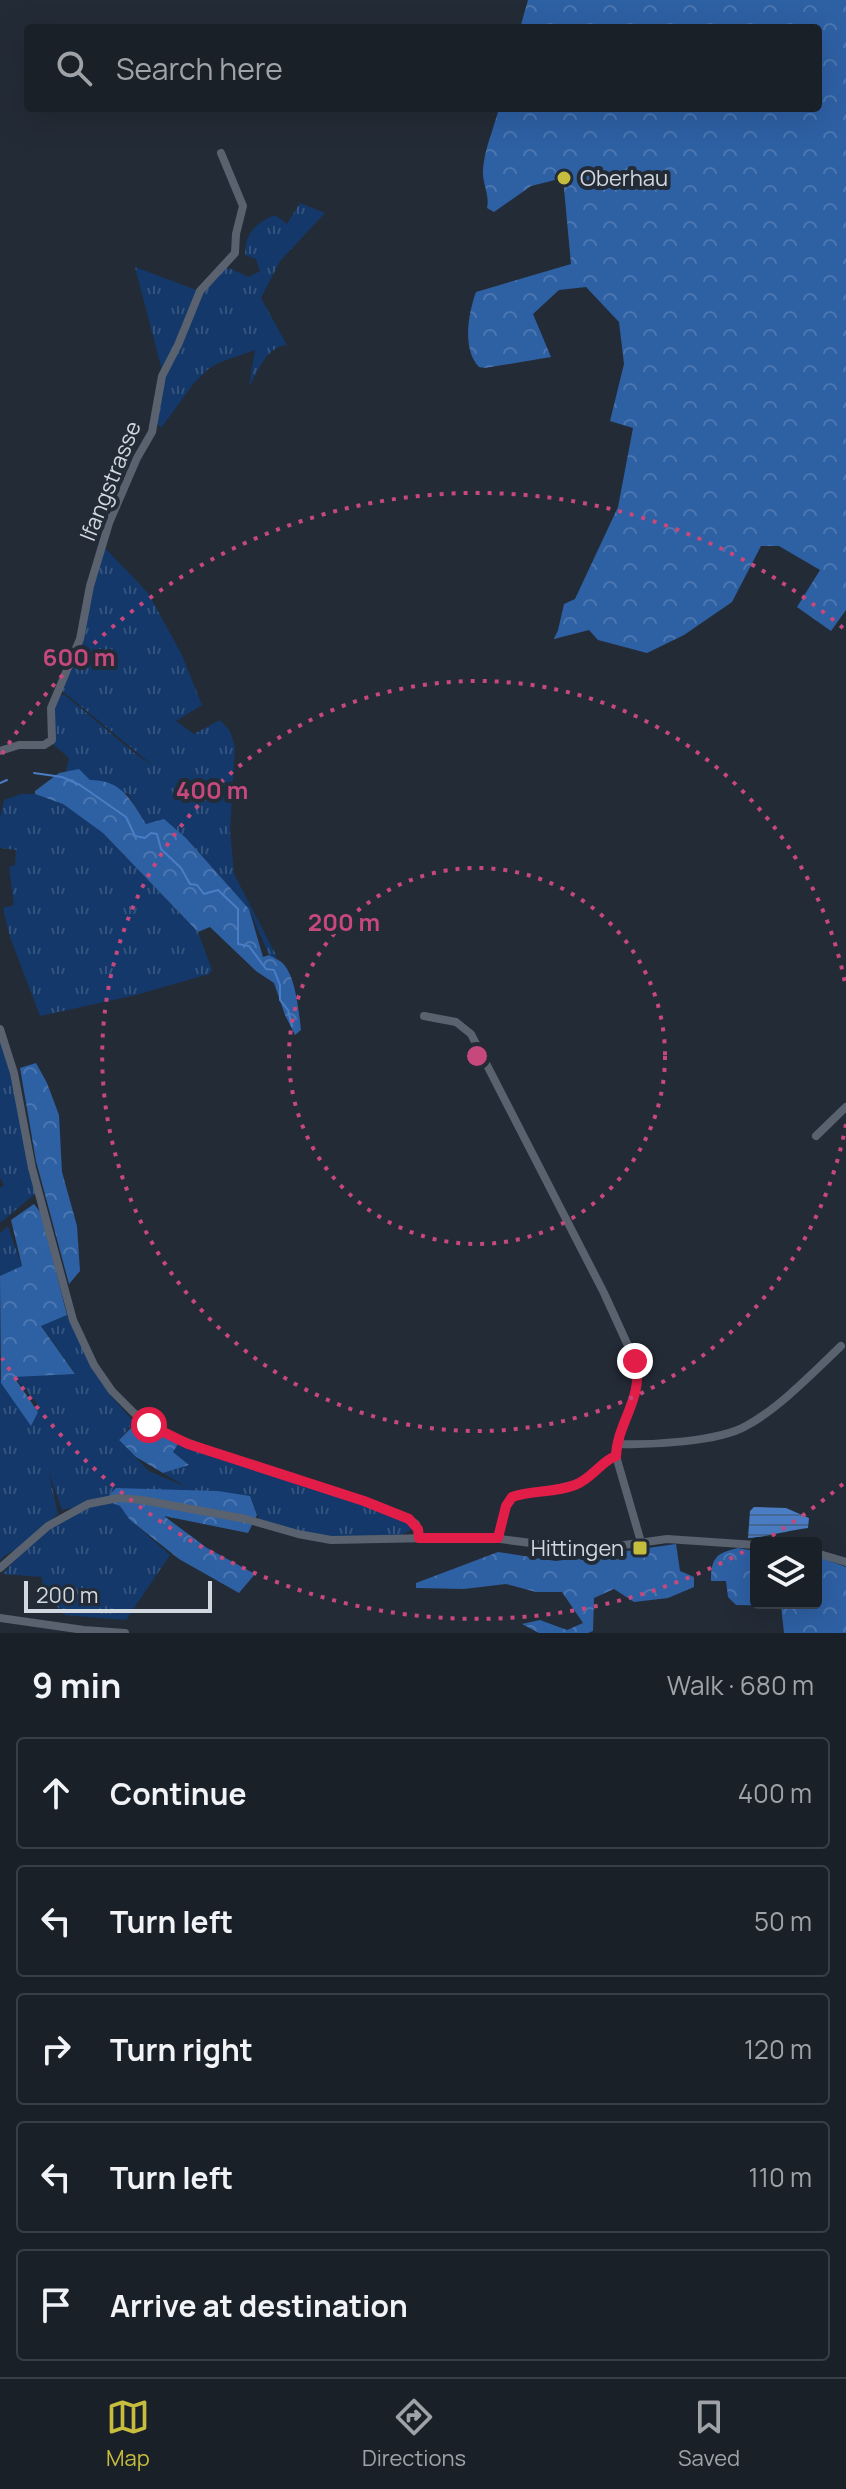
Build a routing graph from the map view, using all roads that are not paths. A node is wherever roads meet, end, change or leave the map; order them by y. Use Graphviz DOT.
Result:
graph roads {
  1 [pos="221,153"];
  2 [pos="0,751"];
  3 [pos="424,1016"];
  4 [pos="0,1029"];
  5 [pos="846,1107"];
  6 [pos="816,1136"];
  7 [pos="841,1346"];
  8 [pos="618,1444"];
  9 [pos="616,1456"];
  10 [pos="419,1538"];
  11 [pos="498,1538"];
  12 [pos="641,1542"];
  13 [pos="750,1545"];
  14 [pos="822,1555"];
  15 [pos="846,1562"];
  16 [pos="0,1568"];
  17 [pos="0,1618"];
  18 [pos="125,1633"];
  1 -- 2 [label="street, Ifangstrasse"];
  3 -- 8 [label="street"];
  4 -- 10 [label="street"];
  5 -- 6 [label="street"];
  7 -- 8 [label="street"];
  8 -- 9 [label="street"];
  9 -- 11 [label="street"];
  9 -- 12 [label="street"];
  10 -- 11 [label="street"];
  10 -- 16 [label="street"];
  11 -- 12 [label="street"];
  12 -- 13 [label="street"];
  14 -- 15 [label="street"];
  17 -- 18 [label="street"];
}
